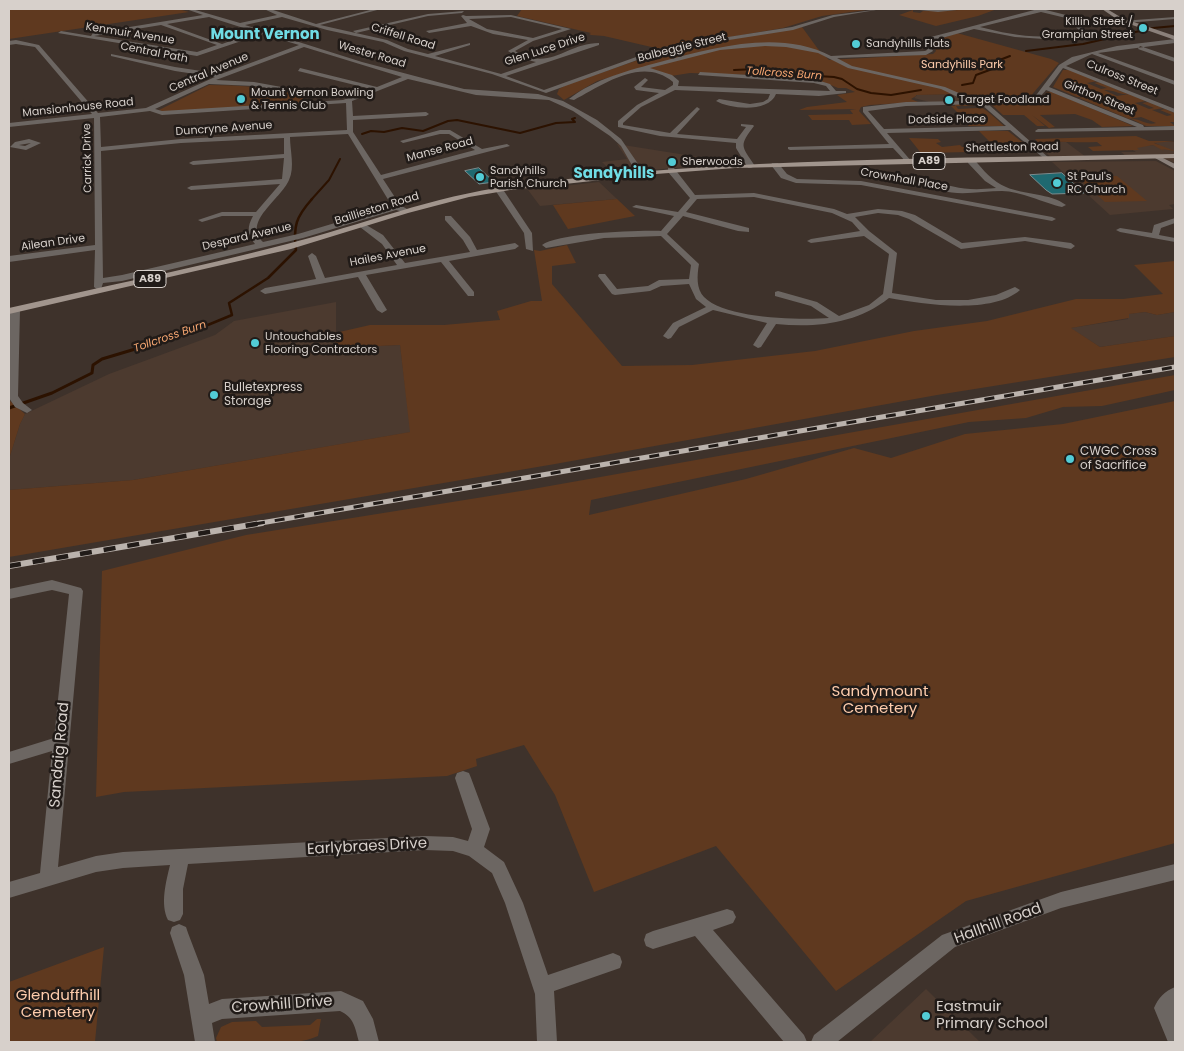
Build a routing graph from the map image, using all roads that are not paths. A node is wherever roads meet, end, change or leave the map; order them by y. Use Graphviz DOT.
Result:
graph roads {
  1 [pos="188,9"];
  2 [pos="266,9"];
  3 [pos="379,9"];
  4 [pos="516,9"];
  5 [pos="880,9"];
  6 [pos="912,9"];
  7 [pos="964,9"];
  8 [pos="1046,9"];
  9 [pos="1104,9"];
  10 [pos="1039,10"];
  11 [pos="350,11"];
  12 [pos="462,13"];
  13 [pos="359,14"];
  14 [pos="209,15"];
  15 [pos="284,15"];
  16 [pos="511,16"];
  17 [pos="1175,18"];
  18 [pos="1125,21"];
  19 [pos="160,24"];
  20 [pos="316,24"];
  21 [pos="471,24"];
  22 [pos="240,25"];
  23 [pos="974,28"];
  24 [pos="429,31"];
  25 [pos="261,32"];
  26 [pos="61,33"];
  27 [pos="349,33"];
  28 [pos="81,37"];
  29 [pos="532,39"];
  30 [pos="1175,40"];
  31 [pos="9,43"];
  32 [pos="468,44"];
  33 [pos="597,44"];
  34 [pos="222,45"];
  35 [pos="305,45"];
  36 [pos="1136,46"];
  37 [pos="1093,53"];
  38 [pos="113,55"];
  39 [pos="428,56"];
  40 [pos="832,58"];
  41 [pos="1175,60"];
  42 [pos="542,62"];
  43 [pos="1061,66"];
  44 [pos="647,69"];
  45 [pos="300,70"];
  46 [pos="700,74"];
  47 [pos="221,76"];
  48 [pos="409,76"];
  49 [pos="499,76"];
  50 [pos="645,80"];
  51 [pos="207,82"];
  52 [pos="1175,84"];
  53 [pos="674,88"];
  54 [pos="1044,88"];
  55 [pos="380,89"];
  56 [pos="665,92"];
  57 [pos="844,92"];
  58 [pos="543,93"];
  59 [pos="773,93"];
  60 [pos="834,93"];
  61 [pos="320,96"];
  62 [pos="572,99"];
  63 [pos="349,101"];
  64 [pos="719,101"];
  65 [pos="1175,101"];
  66 [pos="972,102"];
  67 [pos="982,102"];
  68 [pos="1157,103"];
  69 [pos="150,109"];
  70 [pos="697,109"];
  71 [pos="1175,111"];
  72 [pos="426,114"];
  73 [pos="97,116"];
  74 [pos="350,118"];
  75 [pos="1069,124"];
  76 [pos="9,125"];
  77 [pos="744,125"];
  78 [pos="1012,128"];
  79 [pos="1145,128"];
  80 [pos="1175,128"];
  81 [pos="1076,130"];
  82 [pos="882,131"];
  83 [pos="1038,131"];
  84 [pos="350,132"];
  85 [pos="287,134"];
  86 [pos="672,135"];
  87 [pos="403,141"];
  88 [pos="738,141"];
  89 [pos="507,146"];
  90 [pos="895,146"];
  91 [pos="20,149"];
  92 [pos="99,149"];
  93 [pos="791,149"];
  94 [pos="481,151"];
  95 [pos="9,155"];
  96 [pos="286,156"];
  97 [pos="1175,156"];
  98 [pos="1157,157"];
  99 [pos="1047,159"];
  100 [pos="971,160"];
  101 [pos="908,162"];
  102 [pos="193,163"];
  103 [pos="755,165"];
  104 [pos="775,165"];
  105 [pos="1175,167"];
  106 [pos="671,170"];
  107 [pos="641,174"];
  108 [pos="379,178"];
  109 [pos="285,181"];
  110 [pos="927,181"];
  111 [pos="191,188"];
  112 [pos="1003,189"];
  113 [pos="499,190"];
  114 [pos="694,197"];
  115 [pos="1062,205"];
  116 [pos="397,207"];
  117 [pos="636,207"];
  118 [pos="405,212"];
  119 [pos="259,214"];
  120 [pos="681,214"];
  121 [pos="1034,215"];
  122 [pos="846,216"];
  123 [pos="448,218"];
  124 [pos="1052,219"];
  125 [pos="202,220"];
  126 [pos="1175,220"];
  127 [pos="1028,224"];
  128 [pos="363,225"];
  129 [pos="746,230"];
  130 [pos="1120,230"];
  131 [pos="866,233"];
  132 [pos="663,234"];
  133 [pos="1155,236"];
  134 [pos="1175,240"];
  135 [pos="296,241"];
  136 [pos="811,241"];
  137 [pos="260,245"];
  138 [pos="546,245"];
  139 [pos="515,246"];
  140 [pos="1071,246"];
  141 [pos="99,248"];
  142 [pos="530,249"];
  143 [pos="474,252"];
  144 [pos="312,256"];
  145 [pos="442,258"];
  146 [pos="9,259"];
  147 [pos="402,265"];
  148 [pos="360,273"];
  149 [pos="602,276"];
  150 [pos="99,280"];
  151 [pos="321,280"];
  152 [pos="694,281"];
  153 [pos="1014,290"];
  154 [pos="97,291"];
  155 [pos="265,291"];
  156 [pos="615,292"];
  157 [pos="471,294"];
  158 [pos="603,294"];
  159 [pos="778,294"];
  160 [pos="887,295"];
  161 [pos="712,307"];
  162 [pos="382,310"];
  163 [pos="12,311"];
  164 [pos="838,319"];
  165 [pos="772,322"];
  166 [pos="668,336"];
  167 [pos="758,345"];
  168 [pos="28,410"];
  169 [pos="9,594"];
  170 [pos="61,742"];
  171 [pos="9,758"];
  172 [pos="463,778"];
  173 [pos="474,850"];
  174 [pos="180,858"];
  175 [pos="1175,872"];
  176 [pos="48,878"];
  177 [pos="9,890"];
  178 [pos="727,917"];
  179 [pos="698,926"];
  180 [pos="653,940"];
  181 [pos="613,962"];
  182 [pos="542,986"];
  183 [pos="1175,996"];
  184 [pos="201,1017"];
  185 [pos="1175,1036"];
  186 [pos="204,1042"];
  187 [pos="369,1042"];
  188 [pos="547,1042"];
  189 [pos="797,1042"];
  190 [pos="821,1042"];
  1 -- 14 [label="street, Wester Road"];
  2 -- 15 [label="street, Criffell Road"];
  3 -- 13 [label="street"];
  4 -- 16 [label="street"];
  5 -- 58 [label="street"];
  6 -- 7 [label="street"];
  8 -- 10 [label="street"];
  9 -- 18 [label="main road"];
  10 -- 23 [label="street"];
  10 -- 23 [label="street"];
  11 -- 13 [label="street"];
  12 -- 16 [label="street"];
  12 -- 21 [label="street"];
  12 -- 27 [label="street"];
  13 -- 20 [label="street"];
  14 -- 19 [label="street"];
  14 -- 22 [label="street, Wester Road"];
  15 -- 20 [label="street, Criffell Road"];
  15 -- 22 [label="street"];
  16 -- 29 [label="street"];
  17 -- 18 [label="street"];
  18 -- 30 [label="main road"];
  19 -- 28 [label="street"];
  19 -- 34 [label="street"];
  20 -- 27 [label="street, Criffell Road"];
  21 -- 24 [label="street"];
  21 -- 29 [label="street"];
  22 -- 25 [label="street, Wester Road"];
  23 -- 40 [label="street"];
  25 -- 34 [label="street"];
  25 -- 35 [label="street, Wester Road"];
  26 -- 28 [label="street, Kenmuir Avenue"];
  27 -- 39 [label="street, Criffell Road"];
  28 -- 34 [label="street, Kenmuir Avenue"];
  29 -- 42 [label="street"];
  30 -- 36 [label="street"];
  31 -- 73 [label="street, Carrick Drive"];
  32 -- 39 [label="street"];
  33 -- 42 [label="street, Glen Luce Drive"];
  35 -- 47 [label="street, Central Avenue"];
  35 -- 48 [label="street, Wester Road"];
  36 -- 37 [label="street"];
  36 -- 41 [label="street"];
  37 -- 43 [label="street"];
  37 -- 52 [label="street"];
  38 -- 47 [label="street, Central Path"];
  39 -- 49 [label="street, Criffell Road"];
  40 -- 44 [label="street, Balbeggie Street"];
  40 -- 66 [label="street, Balbeggie Street"];
  42 -- 49 [label="street, Glen Luce Drive"];
  43 -- 54 [label="street"];
  43 -- 68 [label="street, Culross Street"];
  44 -- 53 [label="street"];
  44 -- 62 [label="street, Balbeggie Street"];
  45 -- 55 [label="street"];
  46 -- 60 [label="street"];
  47 -- 51 [label="street, Central Avenue"];
  48 -- 55 [label="street"];
  48 -- 58 [label="street, Wester Road"];
  49 -- 58 [label="street, Criffell Road"];
  50 -- 56 [label="street"];
  51 -- 61 [label="street"];
  51 -- 69 [label="street, Central Avenue"];
  53 -- 56 [label="street"];
  53 -- 59 [label="street"];
  54 -- 67 [label="street"];
  54 -- 79 [label="street, Girthon Street"];
  55 -- 63 [label="street"];
  56 -- 86 [label="street"];
  57 -- 60 [label="street"];
  58 -- 107 [label="street"];
  59 -- 60 [label="street"];
  59 -- 64 [label="street"];
  63 -- 69 [label="street"];
  63 -- 74 [label="street"];
  65 -- 68 [label="street"];
  66 -- 67 [label="street"];
  66 -- 82 [label="street"];
  67 -- 78 [label="street"];
  68 -- 71 [label="street, Culross Street"];
  69 -- 73 [label="street, Mansionhouse Road"];
  70 -- 86 [label="street"];
  72 -- 74 [label="street"];
  73 -- 76 [label="street, Mansionhouse Road"];
  73 -- 92 [label="street, Carrick Drive"];
  74 -- 84 [label="street"];
  75 -- 81 [label="street"];
  77 -- 88 [label="street"];
  78 -- 82 [label="street, Dodside Place"];
  78 -- 99 [label="street"];
  79 -- 80 [label="street"];
  79 -- 81 [label="street"];
  81 -- 83 [label="street"];
  82 -- 90 [label="street"];
  84 -- 85 [label="street, Duncryne Avenue"];
  84 -- 108 [label="street"];
  85 -- 92 [label="street, Duncryne Avenue"];
  85 -- 96 [label="street"];
  86 -- 88 [label="street"];
  87 -- 94 [label="street"];
  88 -- 103 [label="street"];
  89 -- 94 [label="street, Manse Road"];
  90 -- 93 [label="street"];
  90 -- 101 [label="street"];
  91 -- 95 [label="street"];
  92 -- 141 [label="street, Carrick Drive"];
  94 -- 108 [label="street, Manse Road"];
  96 -- 102 [label="street"];
  96 -- 109 [label="street"];
  97 -- 98 [label="main road, Shettleston Road / A89"];
  98 -- 99 [label="main road, Shettleston Road / A89"];
  98 -- 105 [label="main road"];
  99 -- 100 [label="main road, Shettleston Road / A89"];
  100 -- 101 [label="main road, Shettleston Road / A89"];
  100 -- 112 [label="street"];
  101 -- 104 [label="main road, Shettleston Road / A89"];
  103 -- 104 [label="main road, Shettleston Road / A89"];
  103 -- 106 [label="main road, Baillieston Road / A89"];
  104 -- 121 [label="street, Crownhall Place"];
  106 -- 107 [label="main road, Baillieston Road / A89"];
  106 -- 114 [label="street"];
  107 -- 113 [label="main road, Baillieston Road / A89"];
  108 -- 116 [label="street"];
  109 -- 111 [label="street"];
  109 -- 119 [label="street"];
  110 -- 112 [label="street"];
  112 -- 115 [label="street"];
  113 -- 118 [label="main road, Baillieston Road / A89"];
  113 -- 142 [label="street"];
  114 -- 120 [label="street"];
  114 -- 122 [label="street"];
  116 -- 118 [label="street"];
  116 -- 135 [label="street, Despard Avenue"];
  117 -- 120 [label="street"];
  118 -- 128 [label="main road, Baillieston Road / A89"];
  119 -- 125 [label="street"];
  119 -- 137 [label="street"];
  120 -- 129 [label="street"];
  120 -- 132 [label="street"];
  121 -- 124 [label="street, Crownhall Place"];
  121 -- 127 [label="street"];
  122 -- 131 [label="street"];
  122 -- 140 [label="street"];
  123 -- 143 [label="street"];
  126 -- 133 [label="street"];
  128 -- 135 [label="main road, Baillieston Road / A89"];
  128 -- 147 [label="street"];
  130 -- 133 [label="street"];
  131 -- 136 [label="street"];
  131 -- 160 [label="street"];
  132 -- 138 [label="street"];
  132 -- 152 [label="street"];
  133 -- 134 [label="street"];
  135 -- 137 [label="street, Despard Avenue"];
  135 -- 154 [label="main road, Baillieston Road / A89"];
  137 -- 150 [label="street, Despard Avenue"];
  139 -- 143 [label="street, Hailes Avenue"];
  141 -- 146 [label="street, Ailean Drive"];
  141 -- 150 [label="street, Carrick Drive"];
  143 -- 145 [label="street, Hailes Avenue"];
  144 -- 151 [label="street"];
  145 -- 147 [label="street, Hailes Avenue"];
  145 -- 157 [label="street"];
  147 -- 148 [label="street, Hailes Avenue"];
  148 -- 151 [label="street, Hailes Avenue"];
  148 -- 162 [label="street"];
  149 -- 156 [label="street"];
  150 -- 154 [label="street, Carrick Drive"];
  151 -- 155 [label="street, Hailes Avenue"];
  152 -- 156 [label="street"];
  152 -- 161 [label="street"];
  153 -- 160 [label="street"];
  154 -- 163 [label="main road, Baillieston Road / A89"];
  156 -- 158 [label="street"];
  159 -- 164 [label="street"];
  160 -- 164 [label="street"];
  161 -- 165 [label="street"];
  161 -- 166 [label="street"];
  163 -- 168 [label="street"];
  164 -- 165 [label="street"];
  165 -- 167 [label="street"];
  169 -- 170 [label="street, Sandaig Road"];
  170 -- 171 [label="street"];
  170 -- 176 [label="street, Sandaig Road"];
  172 -- 173 [label="street"];
  173 -- 174 [label="street, Earlybraes Drive"];
  173 -- 182 [label="street, Earlybraes Drive"];
  174 -- 176 [label="street, Earlybraes Drive"];
  174 -- 184 [label="street"];
  175 -- 190 [label="street, Hallhill Road"];
  176 -- 177 [label="street"];
  178 -- 179 [label="street"];
  179 -- 180 [label="street"];
  179 -- 189 [label="street"];
  181 -- 182 [label="street"];
  182 -- 188 [label="street, Earlybraes Drive"];
  183 -- 185 [label="street"];
  184 -- 186 [label="street"];
  184 -- 187 [label="street, Crowhill Drive"];
}
